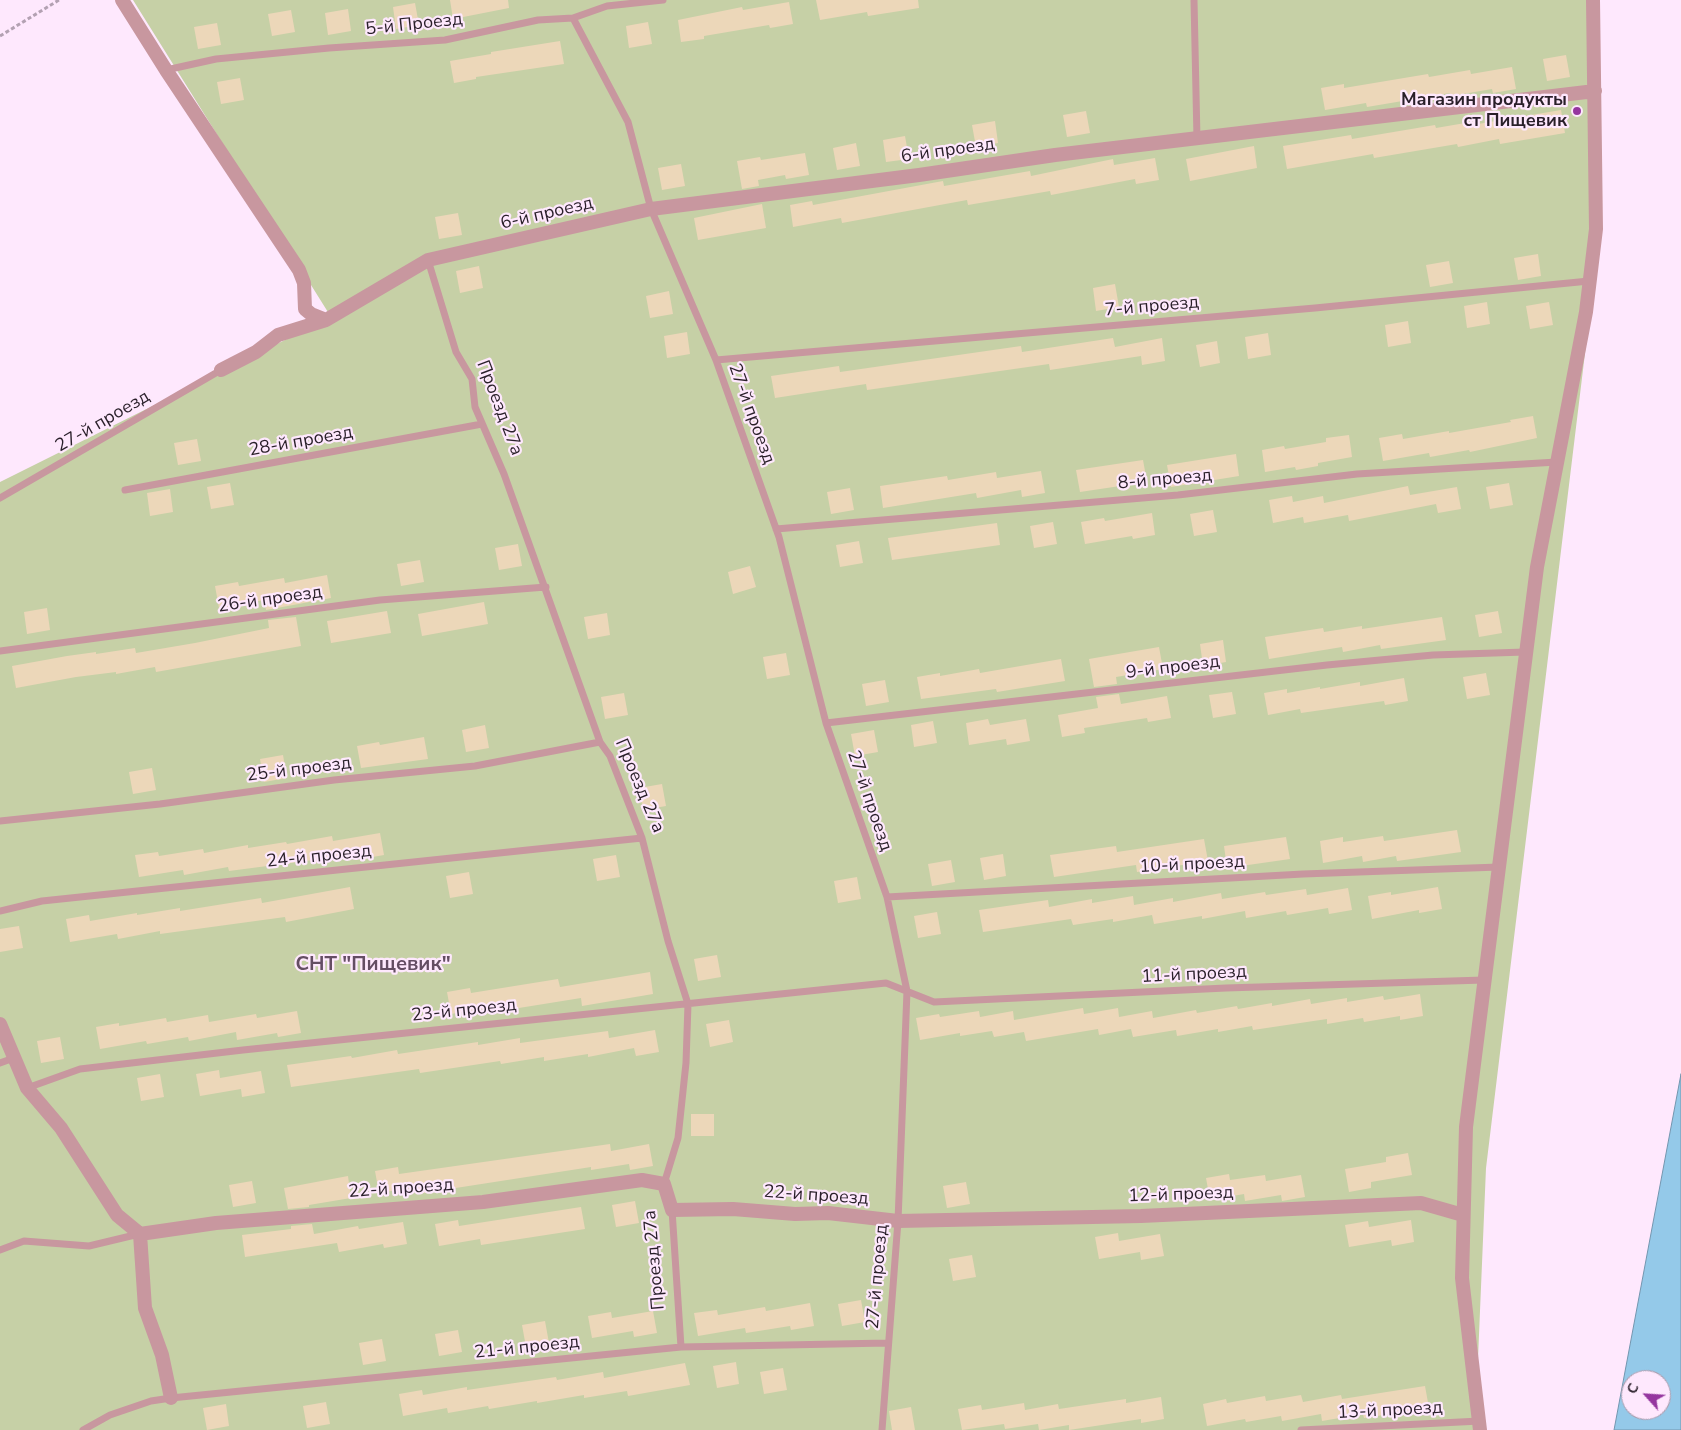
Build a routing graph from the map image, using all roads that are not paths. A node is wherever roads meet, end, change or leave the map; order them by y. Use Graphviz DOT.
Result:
graph roads {
  1 [pos="122,0"];
  2 [pos="662,0"];
  3 [pos="1194,0"];
  4 [pos="1593,0"];
  5 [pos="573,18"];
  6 [pos="166,70"];
  7 [pos="1595,91"];
  8 [pos="1197,140"];
  9 [pos="651,209"];
  10 [pos="428,260"];
  11 [pos="1590,281"];
  12 [pos="305,309"];
  13 [pos="326,320"];
  14 [pos="290,331"];
  15 [pos="716,360"];
  16 [pos="221,370"];
  17 [pos="482,424"];
  18 [pos="1558,462"];
  19 [pos="125,490"];
  20 [pos="0,498"];
  21 [pos="776,529"];
  22 [pos="546,587"];
  23 [pos="0,651"];
  24 [pos="1525,652"];
  25 [pos="826,723"];
  26 [pos="600,742"];
  27 [pos="0,821"];
  28 [pos="642,838"];
  29 [pos="1499,868"];
  30 [pos="887,897"];
  31 [pos="0,911"];
  32 [pos="1484,980"];
  33 [pos="906,991"];
  34 [pos="688,1004"];
  35 [pos="0,1024"];
  36 [pos="0,1063"];
  37 [pos="15,1063"];
  38 [pos="27,1088"];
  39 [pos="664,1184"];
  40 [pos="672,1210"];
  41 [pos="1463,1215"];
  42 [pos="898,1221"];
  43 [pos="140,1234"];
  44 [pos="0,1250"];
  45 [pos="888,1343"];
  46 [pos="681,1348"];
  47 [pos="171,1398"];
  48 [pos="1482,1427"];
  49 [pos="83,1430"];
  50 [pos="882,1430"];
  51 [pos="1301,1430"];
  1 -- 6 [label="street"];
  2 -- 5 [label="lane, 5-й Проезд"];
  3 -- 8 [label="lane"];
  4 -- 7 [label="street"];
  5 -- 6 [label="lane, 5-й Проезд"];
  5 -- 9 [label="lane, 27-й проезд"];
  6 -- 12 [label="street"];
  7 -- 8 [label="street, 6-й проезд"];
  7 -- 11 [label="street"];
  8 -- 9 [label="street, 6-й проезд"];
  9 -- 10 [label="street, 6-й проезд"];
  9 -- 15 [label="lane, 27-й проезд"];
  10 -- 13 [label="street, 6-й проезд"];
  10 -- 17 [label="lane, Проезд 27а"];
  11 -- 15 [label="lane, 7-й проезд"];
  11 -- 18 [label="street"];
  12 -- 13 [label="street"];
  12 -- 14 [label="street"];
  13 -- 14 [label="street, 6-й проезд"];
  14 -- 16 [label="street, 6-й проезд"];
  15 -- 21 [label="lane, 27-й проезд"];
  16 -- 20 [label="lane, 27-й проезд"];
  17 -- 19 [label="lane, 28-й проезд"];
  17 -- 22 [label="lane, Проезд 27а"];
  18 -- 21 [label="lane, 8-й проезд"];
  18 -- 24 [label="street"];
  21 -- 25 [label="lane, 27-й проезд"];
  22 -- 23 [label="lane, 26-й проезд"];
  22 -- 26 [label="lane, Проезд 27а"];
  24 -- 25 [label="lane, 9-й проезд"];
  24 -- 29 [label="street"];
  25 -- 30 [label="lane, 27-й проезд"];
  26 -- 27 [label="lane, 25-й проезд"];
  26 -- 28 [label="lane, Проезд 27а"];
  28 -- 31 [label="lane, 24-й проезд"];
  28 -- 34 [label="lane, Проезд 27а"];
  29 -- 30 [label="lane, 10-й проезд"];
  29 -- 32 [label="street"];
  30 -- 33 [label="lane, 27-й проезд"];
  32 -- 33 [label="lane, 11-й проезд"];
  32 -- 41 [label="street"];
  33 -- 34 [label="lane, 23-й проезд"];
  33 -- 42 [label="lane, 27-й проезд"];
  34 -- 38 [label="lane, 23-й проезд"];
  34 -- 39 [label="lane, Проезд 27а"];
  35 -- 37 [label="street"];
  36 -- 37 [label="lane"];
  37 -- 38 [label="street"];
  38 -- 43 [label="street"];
  39 -- 40 [label="street, Проезд 27а"];
  39 -- 43 [label="street, 22-й проезд"];
  40 -- 42 [label="street, 22-й проезд"];
  40 -- 46 [label="lane, Проезд 27а"];
  41 -- 42 [label="street, 12-й проезд"];
  41 -- 48 [label="street"];
  42 -- 45 [label="lane, 27-й проезд"];
  43 -- 44 [label="lane"];
  43 -- 47 [label="street"];
  45 -- 46 [label="lane, 21-й проезд"];
  45 -- 50 [label="lane, 27-й проезд"];
  46 -- 47 [label="lane, 21-й проезд"];
  47 -- 49 [label="lane, 21-й проезд"];
  48 -- 51 [label="lane, 13-й проезд"];
}
